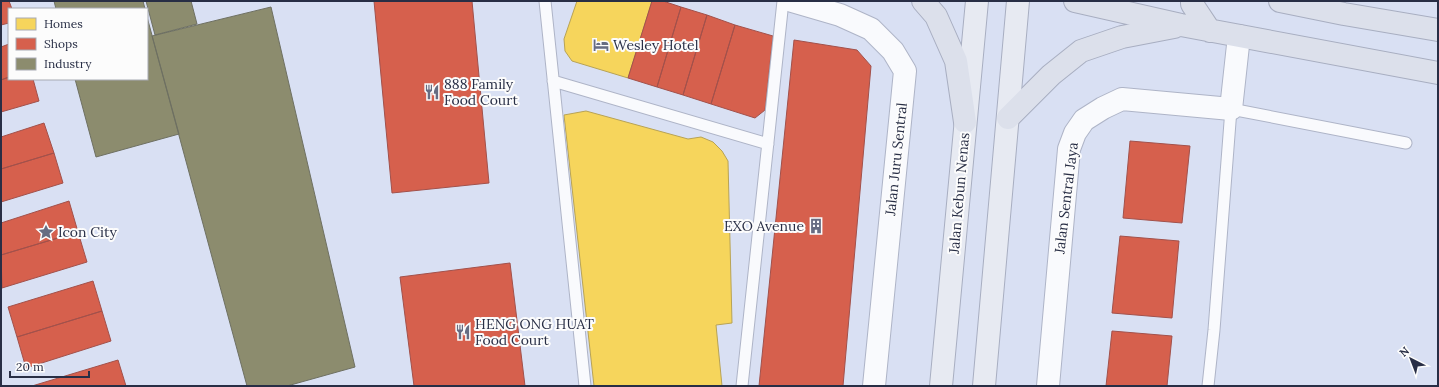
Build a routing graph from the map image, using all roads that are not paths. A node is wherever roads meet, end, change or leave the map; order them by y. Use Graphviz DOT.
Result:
graph roads {
  1 [pos="545,1"];
  2 [pos="784,1"];
  3 [pos="792,1"];
  4 [pos="923,1"];
  5 [pos="977,1"];
  6 [pos="1018,1"];
  7 [pos="1075,1"];
  8 [pos="1192,1"];
  9 [pos="1280,1"];
  10 [pos="1181,26"];
  11 [pos="1438,30"];
  12 [pos="1210,31"];
  13 [pos="1239,36"];
  14 [pos="1438,73"];
  15 [pos="553,81"];
  16 [pos="1231,109"];
  17 [pos="1008,118"];
  18 [pos="965,122"];
  19 [pos="1406,143"];
  20 [pos="768,144"];
  21 [pos="585,386"];
  22 [pos="742,386"];
  23 [pos="874,386"];
  24 [pos="941,386"];
  25 [pos="984,386"];
  26 [pos="1048,386"];
  27 [pos="1208,386"];
  1 -- 15 [label="lane"];
  2 -- 20 [label="lane"];
  3 -- 23 [label="street, Jalan Juru Sentral"];
  4 -- 18 [label="highway"];
  5 -- 18 [label="main road, Jalan Kebun Nenas"];
  6 -- 17 [label="main road"];
  7 -- 10 [label="highway"];
  8 -- 12 [label="highway"];
  9 -- 11 [label="highway"];
  10 -- 12 [label="highway"];
  10 -- 17 [label="highway"];
  12 -- 13 [label="highway"];
  13 -- 14 [label="highway"];
  13 -- 16 [label="street"];
  15 -- 20 [label="lane"];
  15 -- 21 [label="lane"];
  16 -- 19 [label="lane"];
  16 -- 26 [label="street, Jalan Sentral Jaya"];
  16 -- 27 [label="lane"];
  17 -- 25 [label="main road"];
  18 -- 24 [label="main road, Jalan Kebun Nenas"];
  20 -- 22 [label="lane"];
}
